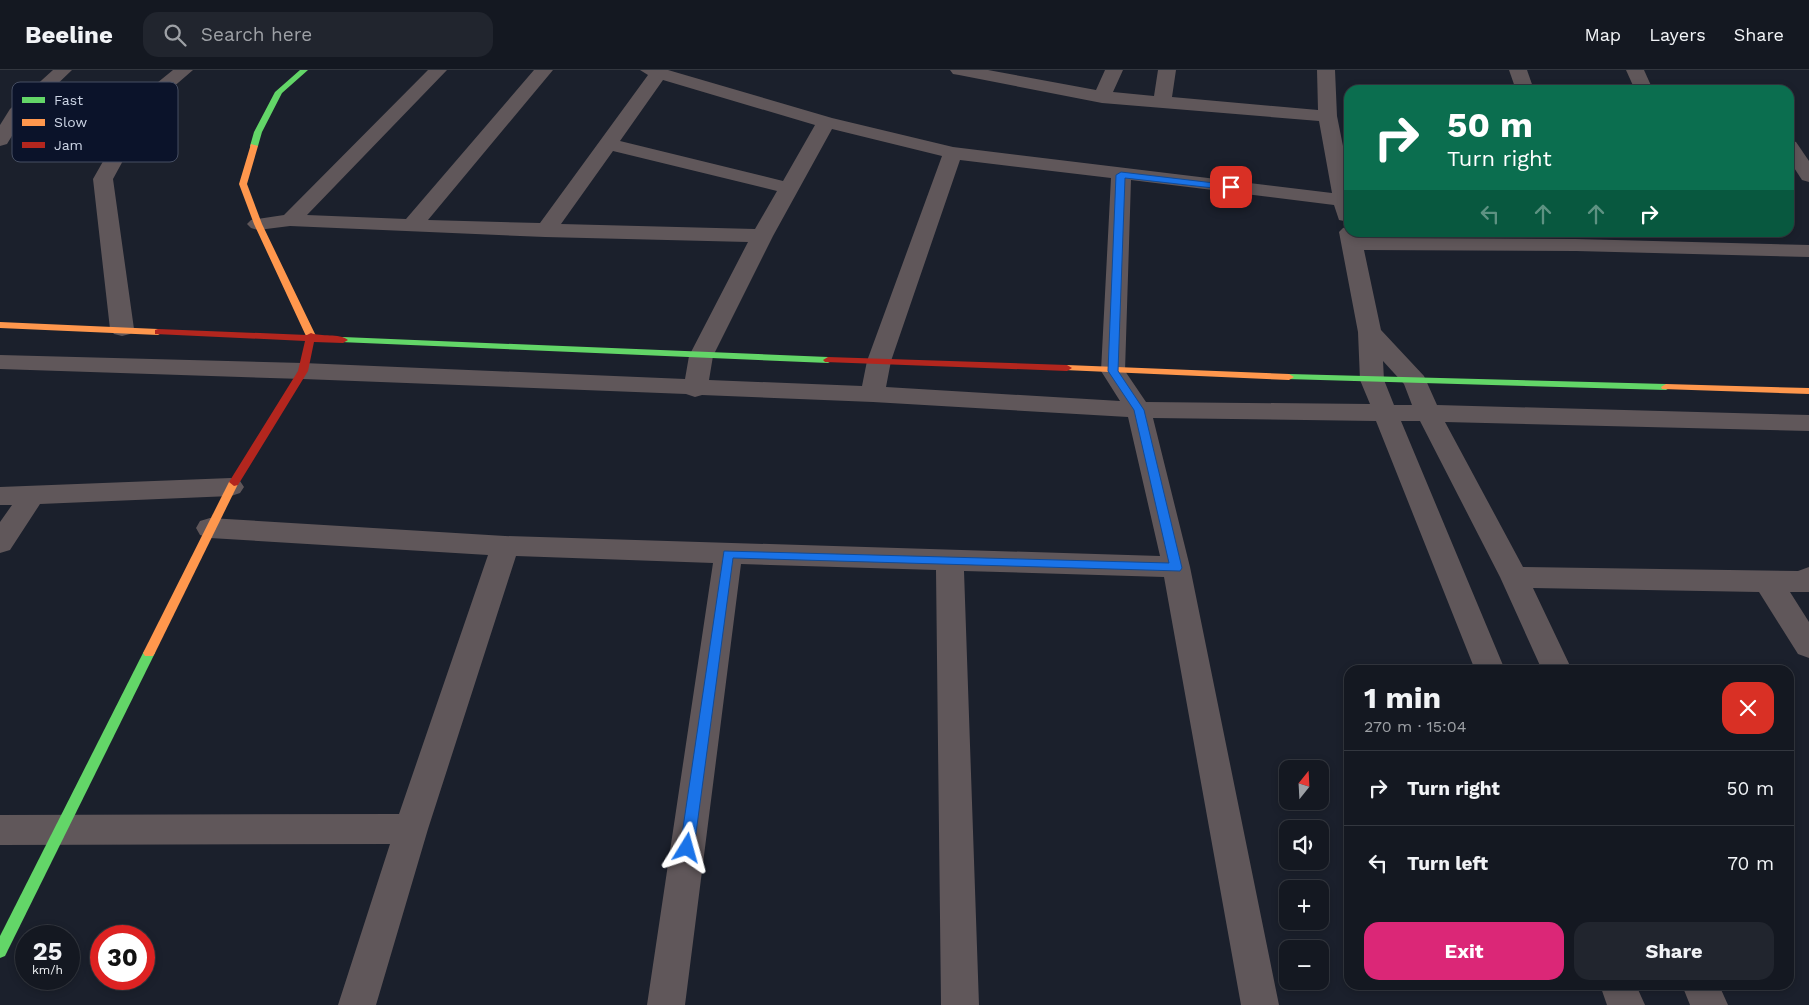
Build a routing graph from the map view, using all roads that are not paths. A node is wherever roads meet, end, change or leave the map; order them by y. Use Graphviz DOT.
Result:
graph roads {
  1 [pos="62,70"];
  2 [pos="184,70"];
  3 [pos="304,70"];
  4 [pos="438,70"];
  5 [pos="544,70"];
  6 [pos="961,70"];
  7 [pos="1114,70"];
  8 [pos="1167,70"];
  9 [pos="1326,70"];
  10 [pos="1518,70"];
  11 [pos="1635,70"];
  12 [pos="655,71"];
  13 [pos="49,82"];
  14 [pos="169,82"];
  15 [pos="1523,85"];
  16 [pos="1642,85"];
  17 [pos="1102,97"];
  18 [pos="1162,102"];
  19 [pos="1328,116"];
  20 [pos="12,121"];
  21 [pos="826,122"];
  22 [pos="0,140"];
  23 [pos="607,144"];
  24 [pos="953,153"];
  25 [pos="1794,154"];
  26 [pos="112,162"];
  27 [pos="1121,175"];
  28 [pos="1809,176"];
  29 [pos="788,188"];
  30 [pos="1342,200"];
  31 [pos="1344,208"];
  32 [pos="290,220"];
  33 [pos="258,224"];
  34 [pos="412,226"];
  35 [pos="545,231"];
  36 [pos="762,236"];
  37 [pos="1352,237"];
  38 [pos="1485,237"];
  39 [pos="1574,239"];
  40 [pos="1711,241"];
  41 [pos="1809,251"];
  42 [pos="0,325"];
  43 [pos="122,329"];
  44 [pos="1370,332"];
  45 [pos="312,338"];
  46 [pos="701,356"];
  47 [pos="879,361"];
  48 [pos="0,362"];
  49 [pos="1113,371"];
  50 [pos="303,372"];
  51 [pos="1372,380"];
  52 [pos="1415,381"];
  53 [pos="695,388"];
  54 [pos="1809,391"];
  55 [pos="873,394"];
  56 [pos="1139,410"];
  57 [pos="1386,413"];
  58 [pos="1428,413"];
  59 [pos="1809,423"];
  60 [pos="231,487"];
  61 [pos="34,494"];
  62 [pos="0,496"];
  63 [pos="210,528"];
  64 [pos="0,543"];
  65 [pos="506,546"];
  66 [pos="728,554"];
  67 [pos="950,561"];
  68 [pos="1176,568"];
  69 [pos="1514,577"];
  70 [pos="1809,577"];
  71 [pos="1768,582"];
  72 [pos="1809,646"];
  73 [pos="1488,665"];
  74 [pos="1555,665"];
  75 [pos="412,829"];
  76 [pos="0,830"];
  77 [pos="60,831"];
  78 [pos="0,951"];
  79 [pos="1620,990"];
  80 [pos="1702,990"];
  81 [pos="358,1005"];
  82 [pos="666,1005"];
  83 [pos="960,1005"];
  84 [pos="1260,1005"];
  85 [pos="1626,1005"];
  86 [pos="1709,1005"];
  1 -- 13 [label="street"];
  2 -- 14 [label="street"];
  3 -- 33 [label="street"];
  4 -- 32 [label="street"];
  5 -- 34 [label="street"];
  6 -- 17 [label="street"];
  7 -- 17 [label="street"];
  8 -- 18 [label="street"];
  9 -- 19 [label="street"];
  10 -- 15 [label="street"];
  11 -- 16 [label="street"];
  12 -- 21 [label="street"];
  12 -- 23 [label="street"];
  17 -- 18 [label="street"];
  18 -- 19 [label="street"];
  19 -- 30 [label="street"];
  20 -- 22 [label="street"];
  21 -- 24 [label="street"];
  21 -- 29 [label="street"];
  23 -- 29 [label="street"];
  23 -- 35 [label="street"];
  24 -- 27 [label="street"];
  24 -- 47 [label="street"];
  25 -- 28 [label="street"];
  26 -- 43 [label="street"];
  27 -- 30 [label="street"];
  27 -- 49 [label="street"];
  29 -- 36 [label="street"];
  30 -- 31 [label="street"];
  32 -- 33 [label="street"];
  32 -- 34 [label="street"];
  33 -- 45 [label="street"];
  34 -- 35 [label="street"];
  35 -- 36 [label="street"];
  36 -- 46 [label="street"];
  37 -- 44 [label="street"];
  38 -- 39 [label="street"];
  39 -- 40 [label="street"];
  40 -- 41 [label="street"];
  42 -- 43 [label="street"];
  43 -- 45 [label="street"];
  44 -- 51 [label="street"];
  44 -- 52 [label="street"];
  45 -- 46 [label="street"];
  45 -- 50 [label="street"];
  46 -- 47 [label="street"];
  46 -- 53 [label="street"];
  47 -- 49 [label="street"];
  47 -- 55 [label="street"];
  48 -- 50 [label="street"];
  49 -- 51 [label="street"];
  49 -- 56 [label="street"];
  50 -- 53 [label="street"];
  50 -- 60 [label="street"];
  51 -- 52 [label="street"];
  51 -- 57 [label="street"];
  52 -- 54 [label="street"];
  52 -- 58 [label="street"];
  53 -- 55 [label="street"];
  55 -- 56 [label="street"];
  56 -- 57 [label="street"];
  56 -- 68 [label="street"];
  57 -- 58 [label="street"];
  57 -- 73 [label="street"];
  58 -- 59 [label="street"];
  58 -- 69 [label="street"];
  60 -- 61 [label="street"];
  60 -- 63 [label="street"];
  61 -- 62 [label="street"];
  61 -- 64 [label="street"];
  63 -- 65 [label="street"];
  63 -- 77 [label="street"];
  65 -- 66 [label="street"];
  65 -- 75 [label="street"];
  66 -- 67 [label="street"];
  66 -- 82 [label="street"];
  67 -- 68 [label="street"];
  67 -- 83 [label="street"];
  68 -- 84 [label="street"];
  69 -- 71 [label="street"];
  69 -- 74 [label="street"];
  70 -- 71 [label="street"];
  71 -- 72 [label="street"];
  75 -- 77 [label="street"];
  75 -- 81 [label="street"];
  76 -- 77 [label="street"];
  77 -- 78 [label="street"];
  79 -- 85 [label="street"];
  80 -- 86 [label="street"];
}
